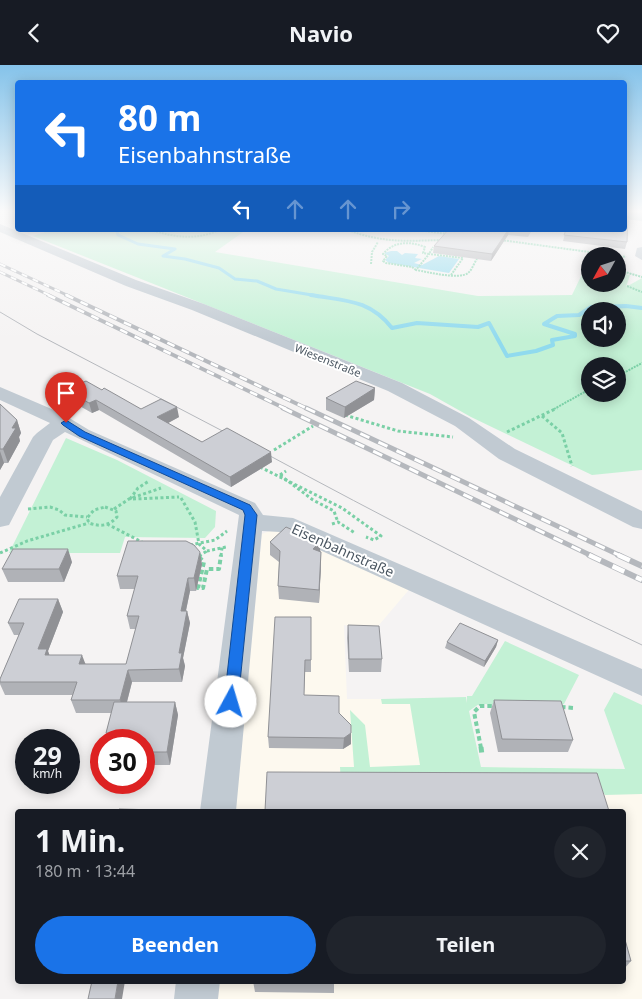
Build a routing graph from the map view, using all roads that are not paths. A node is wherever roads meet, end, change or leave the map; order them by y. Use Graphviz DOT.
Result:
graph roads {
  1 [pos="61,254"];
  2 [pos="7,405"];
  3 [pos="59,427"];
  4 [pos="2,513"];
  5 [pos="642,521"];
  6 [pos="239,523"];
  7 [pos="642,683"];
  8 [pos="218,809"];
  9 [pos="198,984"];
  10 [pos="196,999"];
  1 -- 5 [label="street, Wiesenstraße"];
  2 -- 3 [label="street"];
  3 -- 4 [label="street"];
  3 -- 6 [label="street"];
  6 -- 7 [label="street, Eisenbahnstraße"];
  6 -- 8 [label="street"];
  9 -- 10 [label="street"];
}
